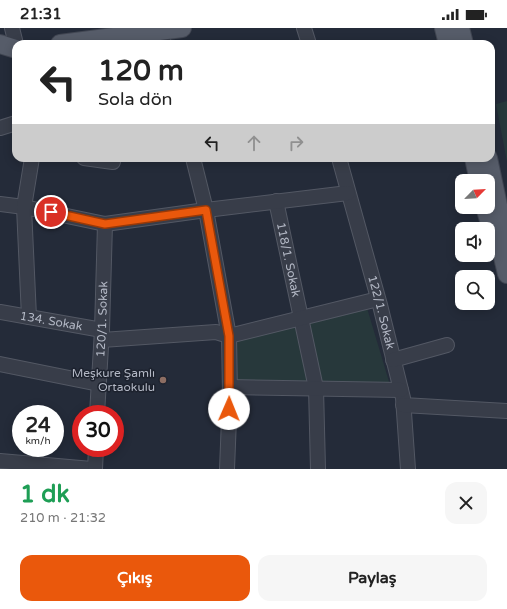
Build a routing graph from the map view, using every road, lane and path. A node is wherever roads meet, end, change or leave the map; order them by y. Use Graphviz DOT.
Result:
graph roads {
  1 [pos="12,28"];
  2 [pos="182,28"];
  3 [pos="304,28"];
  4 [pos="444,28"];
  5 [pos="460,28"];
  6 [pos="162,34"];
  7 [pos="15,40"];
  8 [pos="101,40"];
  9 [pos="307,40"];
  10 [pos="447,40"];
  11 [pos="463,40"];
  12 [pos="0,44"];
  13 [pos="12,48"];
  14 [pos="12,124"];
  15 [pos="0,128"];
  16 [pos="31,162"];
  17 [pos="194,162"];
  18 [pos="340,162"];
  19 [pos="475,162"];
  20 [pos="489,162"];
  21 [pos="477,174"];
  22 [pos="348,193"];
  23 [pos="276,201"];
  24 [pos="0,204"];
  25 [pos="24,206"];
  26 [pos="206,210"];
  27 [pos="487,214"];
  28 [pos="105,224"];
  29 [pos="498,236"];
  30 [pos="507,274"];
  31 [pos="378,299"];
  32 [pos="0,312"];
  33 [pos="29,317"];
  34 [pos="302,318"];
  35 [pos="102,335"];
  36 [pos="229,336"];
  37 [pos="447,345"];
  38 [pos="393,360"];
  39 [pos="0,364"];
  40 [pos="99,384"];
  41 [pos="316,388"];
  42 [pos="230,390"];
  43 [pos="401,390"];
  44 [pos="98,405"];
  45 [pos="403,406"];
  46 [pos="507,411"];
  47 [pos="95,457"];
  48 [pos="0,461"];
  49 [pos="94,469"];
  50 [pos="227,469"];
  51 [pos="318,469"];
  52 [pos="408,469"];
  1 -- 7 [label="street"];
  2 -- 6 [label="main road"];
  3 -- 9 [label="street"];
  4 -- 10 [label="main road"];
  5 -- 11 [label="main road"];
  6 -- 8 [label="main road"];
  12 -- 13 [label="main road"];
  14 -- 15 [label="street"];
  16 -- 25 [label="street"];
  17 -- 26 [label="street"];
  18 -- 22 [label="street, 122/1. Sokak"];
  19 -- 21 [label="main road"];
  20 -- 29 [label="main road"];
  22 -- 23 [label="street"];
  22 -- 31 [label="street, 122/1. Sokak"];
  23 -- 26 [label="street"];
  23 -- 34 [label="street, 118/1. Sokak"];
  24 -- 25 [label="street"];
  25 -- 28 [label="street"];
  25 -- 33 [label="street"];
  26 -- 28 [label="street"];
  26 -- 36 [label="street"];
  27 -- 29 [label="main road"];
  28 -- 35 [label="street, 120/1. Sokak"];
  29 -- 30 [label="main road"];
  31 -- 34 [label="street"];
  31 -- 38 [label="street, 122/1. Sokak"];
  32 -- 33 [label="street, 134. Sokak"];
  33 -- 35 [label="street, 134. Sokak"];
  34 -- 36 [label="street"];
  34 -- 41 [label="street, 118/1. Sokak"];
  35 -- 36 [label="street, 134. Sokak"];
  35 -- 40 [label="street, 120/1. Sokak"];
  36 -- 42 [label="street"];
  37 -- 38 [label="street"];
  38 -- 43 [label="street, 122/1. Sokak"];
  39 -- 40 [label="street"];
  40 -- 44 [label="street, 120/1. Sokak"];
  41 -- 42 [label="street"];
  41 -- 43 [label="street"];
  41 -- 51 [label="street"];
  42 -- 50 [label="street"];
  43 -- 45 [label="street, 122/1. Sokak"];
  45 -- 46 [label="street"];
  45 -- 52 [label="street, 122/1. Sokak"];
  47 -- 49 [label="street"];
  48 -- 49 [label="street"];
}
